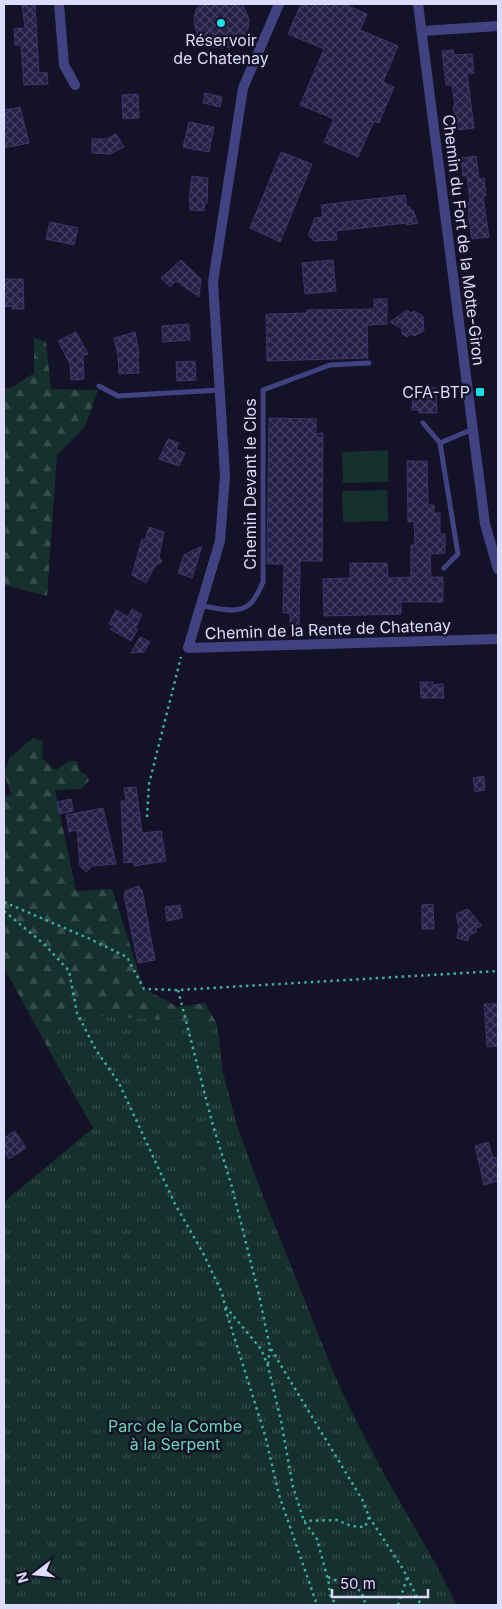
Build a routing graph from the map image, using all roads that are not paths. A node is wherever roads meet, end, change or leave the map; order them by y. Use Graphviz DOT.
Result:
graph roads {
  1 [pos="59,4"];
  2 [pos="278,4"];
  3 [pos="418,4"];
  4 [pos="498,26"];
  5 [pos="422,31"];
  6 [pos="75,85"];
  7 [pos="369,363"];
  8 [pos="99,386"];
  9 [pos="220,390"];
  10 [pos="423,423"];
  11 [pos="473,428"];
  12 [pos="440,443"];
  13 [pos="444,568"];
  14 [pos="498,568"];
  15 [pos="200,606"];
  16 [pos="498,639"];
  1 -- 6 [label="street"];
  2 -- 9 [label="street, Chemin de la Rente de Chatenay"];
  3 -- 5 [label="street, Chemin du Fort de la Motte-Giron"];
  4 -- 5 [label="street"];
  5 -- 11 [label="street, Chemin du Fort de la Motte-Giron"];
  7 -- 15 [label="lane, Chemin Devant le Clos"];
  8 -- 9 [label="lane"];
  9 -- 15 [label="street, Chemin de la Rente de Chatenay"];
  10 -- 12 [label="lane"];
  11 -- 12 [label="lane"];
  11 -- 14 [label="street, Chemin du Fort de la Motte-Giron"];
  12 -- 13 [label="lane"];
  15 -- 16 [label="street, Chemin de la Rente de Chatenay"];
}
